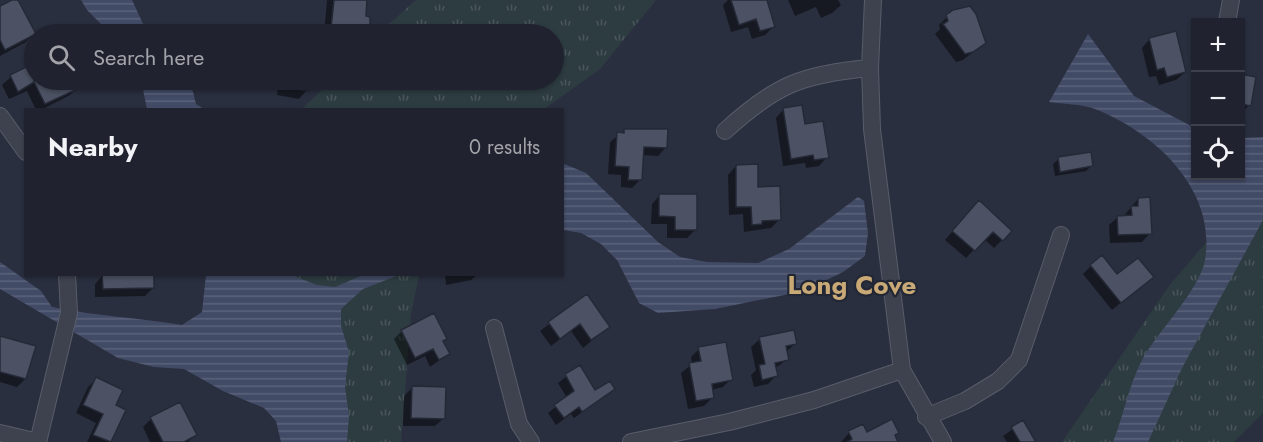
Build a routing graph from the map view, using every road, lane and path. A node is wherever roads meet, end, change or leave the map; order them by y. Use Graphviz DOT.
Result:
graph roads {
  1 [pos="873,0"];
  2 [pos="1231,0"];
  3 [pos="1228,18"];
  4 [pos="870,68"];
  5 [pos="0,116"];
  6 [pos="725,131"];
  7 [pos="24,149"];
  8 [pos="1061,235"];
  9 [pos="67,276"];
  10 [pos="494,328"];
  11 [pos="902,370"];
  12 [pos="926,417"];
  13 [pos="0,433"];
  14 [pos="38,442"];
  15 [pos="531,442"];
  16 [pos="631,442"];
  17 [pos="943,442"];
  1 -- 4 [label="street"];
  2 -- 3 [label="street"];
  4 -- 6 [label="street"];
  4 -- 11 [label="street"];
  5 -- 7 [label="street"];
  8 -- 12 [label="street"];
  9 -- 14 [label="street"];
  10 -- 15 [label="street"];
  11 -- 12 [label="street"];
  11 -- 16 [label="street"];
  12 -- 17 [label="street"];
  13 -- 14 [label="street"];
}
